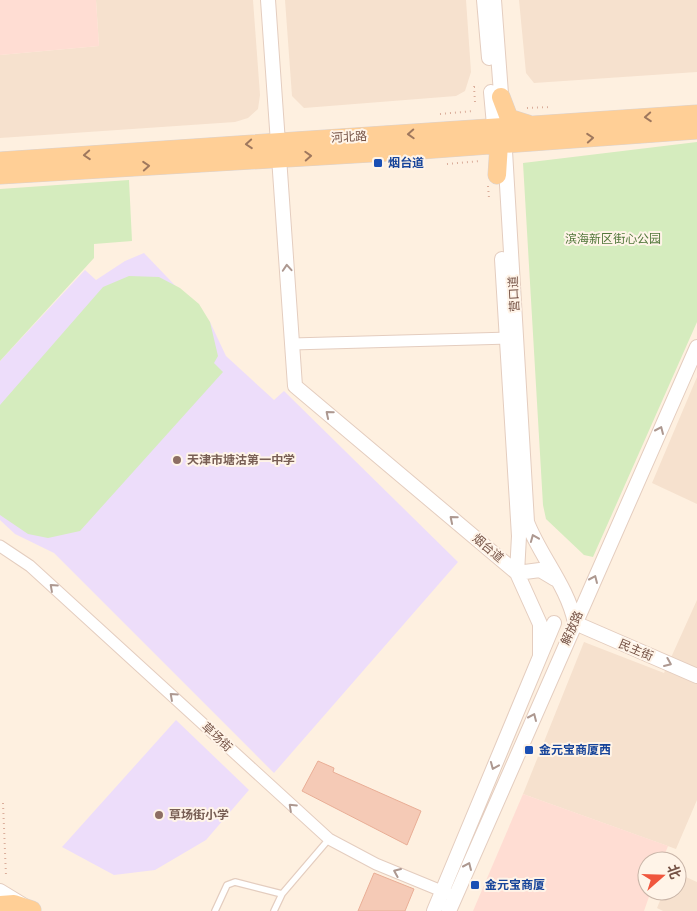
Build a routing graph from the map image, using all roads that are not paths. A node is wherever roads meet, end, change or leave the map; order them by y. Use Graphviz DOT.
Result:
graph roads {
  1 [pos="268,0"];
  2 [pos="484,0"];
  3 [pos="494,0"];
  4 [pos="496,97"];
  5 [pos="697,114"];
  6 [pos="697,130"];
  7 [pos="540,133"];
  8 [pos="500,138"];
  9 [pos="459,139"];
  10 [pos="279,150"];
  11 [pos="2,172"];
  12 [pos="502,175"];
  13 [pos="511,338"];
  14 [pos="292,344"];
  15 [pos="697,346"];
  16 [pos="0,546"];
  17 [pos="517,573"];
  18 [pos="558,581"];
  19 [pos="528,597"];
  20 [pos="554,623"];
  21 [pos="574,624"];
  22 [pos="540,656"];
  23 [pos="697,676"];
  24 [pos="329,839"];
  25 [pos="0,891"];
  26 [pos="282,894"];
  27 [pos="449,894"];
  28 [pos="0,905"];
  29 [pos="33,910"];
  30 [pos="215,911"];
  31 [pos="274,911"];
  32 [pos="434,911"];
  33 [pos="449,911"];
  1 -- 10 [label="street, 烟台道"];
  2 -- 4 [label="street"];
  3 -- 4 [label="street"];
  4 -- 7 [label="main road"];
  4 -- 8 [label="street"];
  5 -- 7 [label="main road, 河北路, one-way"];
  7 -- 6 [label="main road, 河北路, one-way"];
  7 -- 8 [label="main road, 河北路"];
  7 -- 12 [label="street, 营口道"];
  8 -- 9 [label="main road, 河北路"];
  8 -- 12 [label="main road"];
  9 -- 10 [label="main road, 河北路"];
  9 -- 12 [label="main road"];
  10 -- 11 [label="main road, 河北路"];
  14 -- 10 [label="street, 烟台道, one-way"];
  12 -- 13 [label="street, 营口道"];
  13 -- 14 [label="street"];
  13 -- 17 [label="street, 营口道"];
  18 -- 13 [label="street, 营口道, one-way"];
  17 -- 14 [label="street, 烟台道, one-way"];
  21 -- 15 [label="street, 解放路, one-way"];
  24 -- 16 [label="street, 草场街, one-way"];
  17 -- 18 [label="street"];
  17 -- 19 [label="street"];
  18 -- 21 [label="street, 营口道"];
  19 -- 20 [label="street"];
  19 -- 22 [label="street"];
  20 -- 21 [label="street"];
  20 -- 22 [label="street, 解放路"];
  21 -- 23 [label="street, 民主街, one-way"];
  27 -- 21 [label="street, 解放路, one-way"];
  22 -- 27 [label="street, 解放路, one-way"];
  24 -- 26 [label="lane"];
  27 -- 24 [label="street, 草场街, one-way"];
  25 -- 29 [label="street"];
  26 -- 30 [label="lane"];
  26 -- 31 [label="lane"];
  27 -- 32 [label="street, 解放路"];
  27 -- 33 [label="street, 解放路"];
  28 -- 29 [label="main road"];
}
